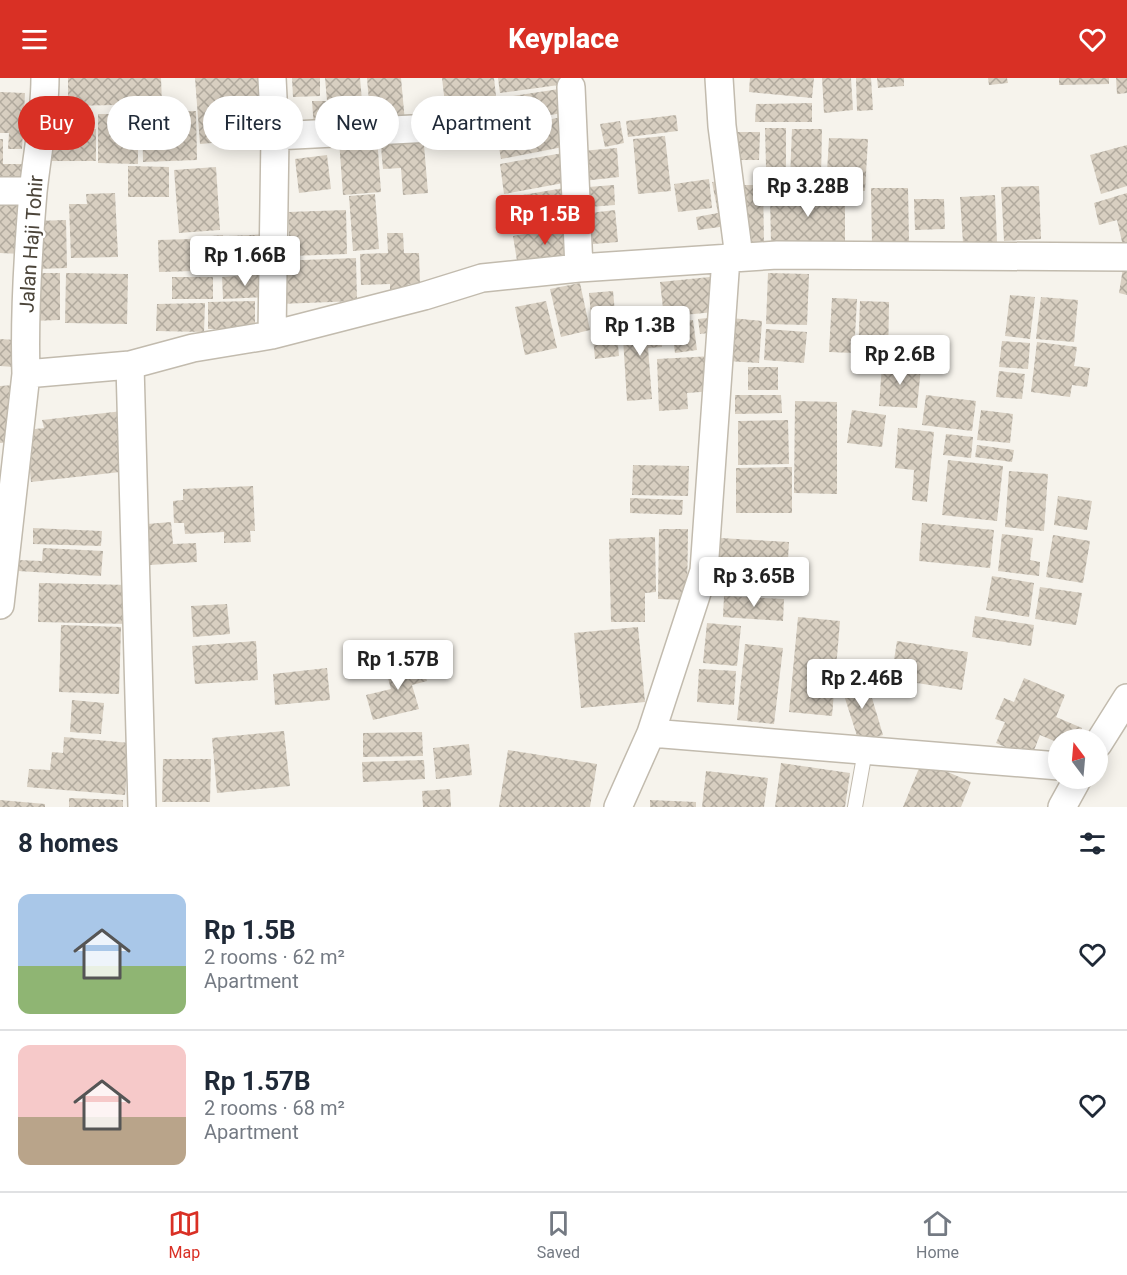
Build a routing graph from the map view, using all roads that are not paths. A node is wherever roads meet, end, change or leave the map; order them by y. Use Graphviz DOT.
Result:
graph roads {
  1 [pos="45,78"];
  2 [pos="272,78"];
  3 [pos="719,78"];
  4 [pos="571,87"];
  5 [pos="273,96"];
  6 [pos="411,129"];
  7 [pos="303,135"];
  8 [pos="275,150"];
  9 [pos="0,191"];
  10 [pos="33,191"];
  11 [pos="1127,257"];
  12 [pos="732,258"];
  13 [pos="579,267"];
  14 [pos="272,335"];
  15 [pos="130,365"];
  16 [pos="26,374"];
  17 [pos="0,604"];
  18 [pos="1127,698"];
  19 [pos="1107,729"];
  20 [pos="651,734"];
  21 [pos="865,751"];
  22 [pos="1048,765"];
  23 [pos="1072,789"];
  24 [pos="142,807"];
  25 [pos="618,807"];
  26 [pos="855,807"];
  27 [pos="1062,807"];
  1 -- 10 [label="street, Jalan Haji Tohir"];
  2 -- 5 [label="street"];
  3 -- 12 [label="street"];
  4 -- 13 [label="street"];
  6 -- 7 [label="street"];
  8 -- 14 [label="street"];
  9 -- 10 [label="street"];
  10 -- 16 [label="street, Jalan Haji Tohir"];
  11 -- 12 [label="street"];
  12 -- 13 [label="street"];
  12 -- 20 [label="street"];
  13 -- 14 [label="street"];
  14 -- 15 [label="street"];
  15 -- 16 [label="street"];
  15 -- 24 [label="street"];
  16 -- 17 [label="street, Jalan Haji Tohir"];
  18 -- 19 [label="street"];
  20 -- 21 [label="street"];
  20 -- 25 [label="street"];
  21 -- 22 [label="street"];
  21 -- 26 [label="lane"];
  23 -- 27 [label="street"];
}
